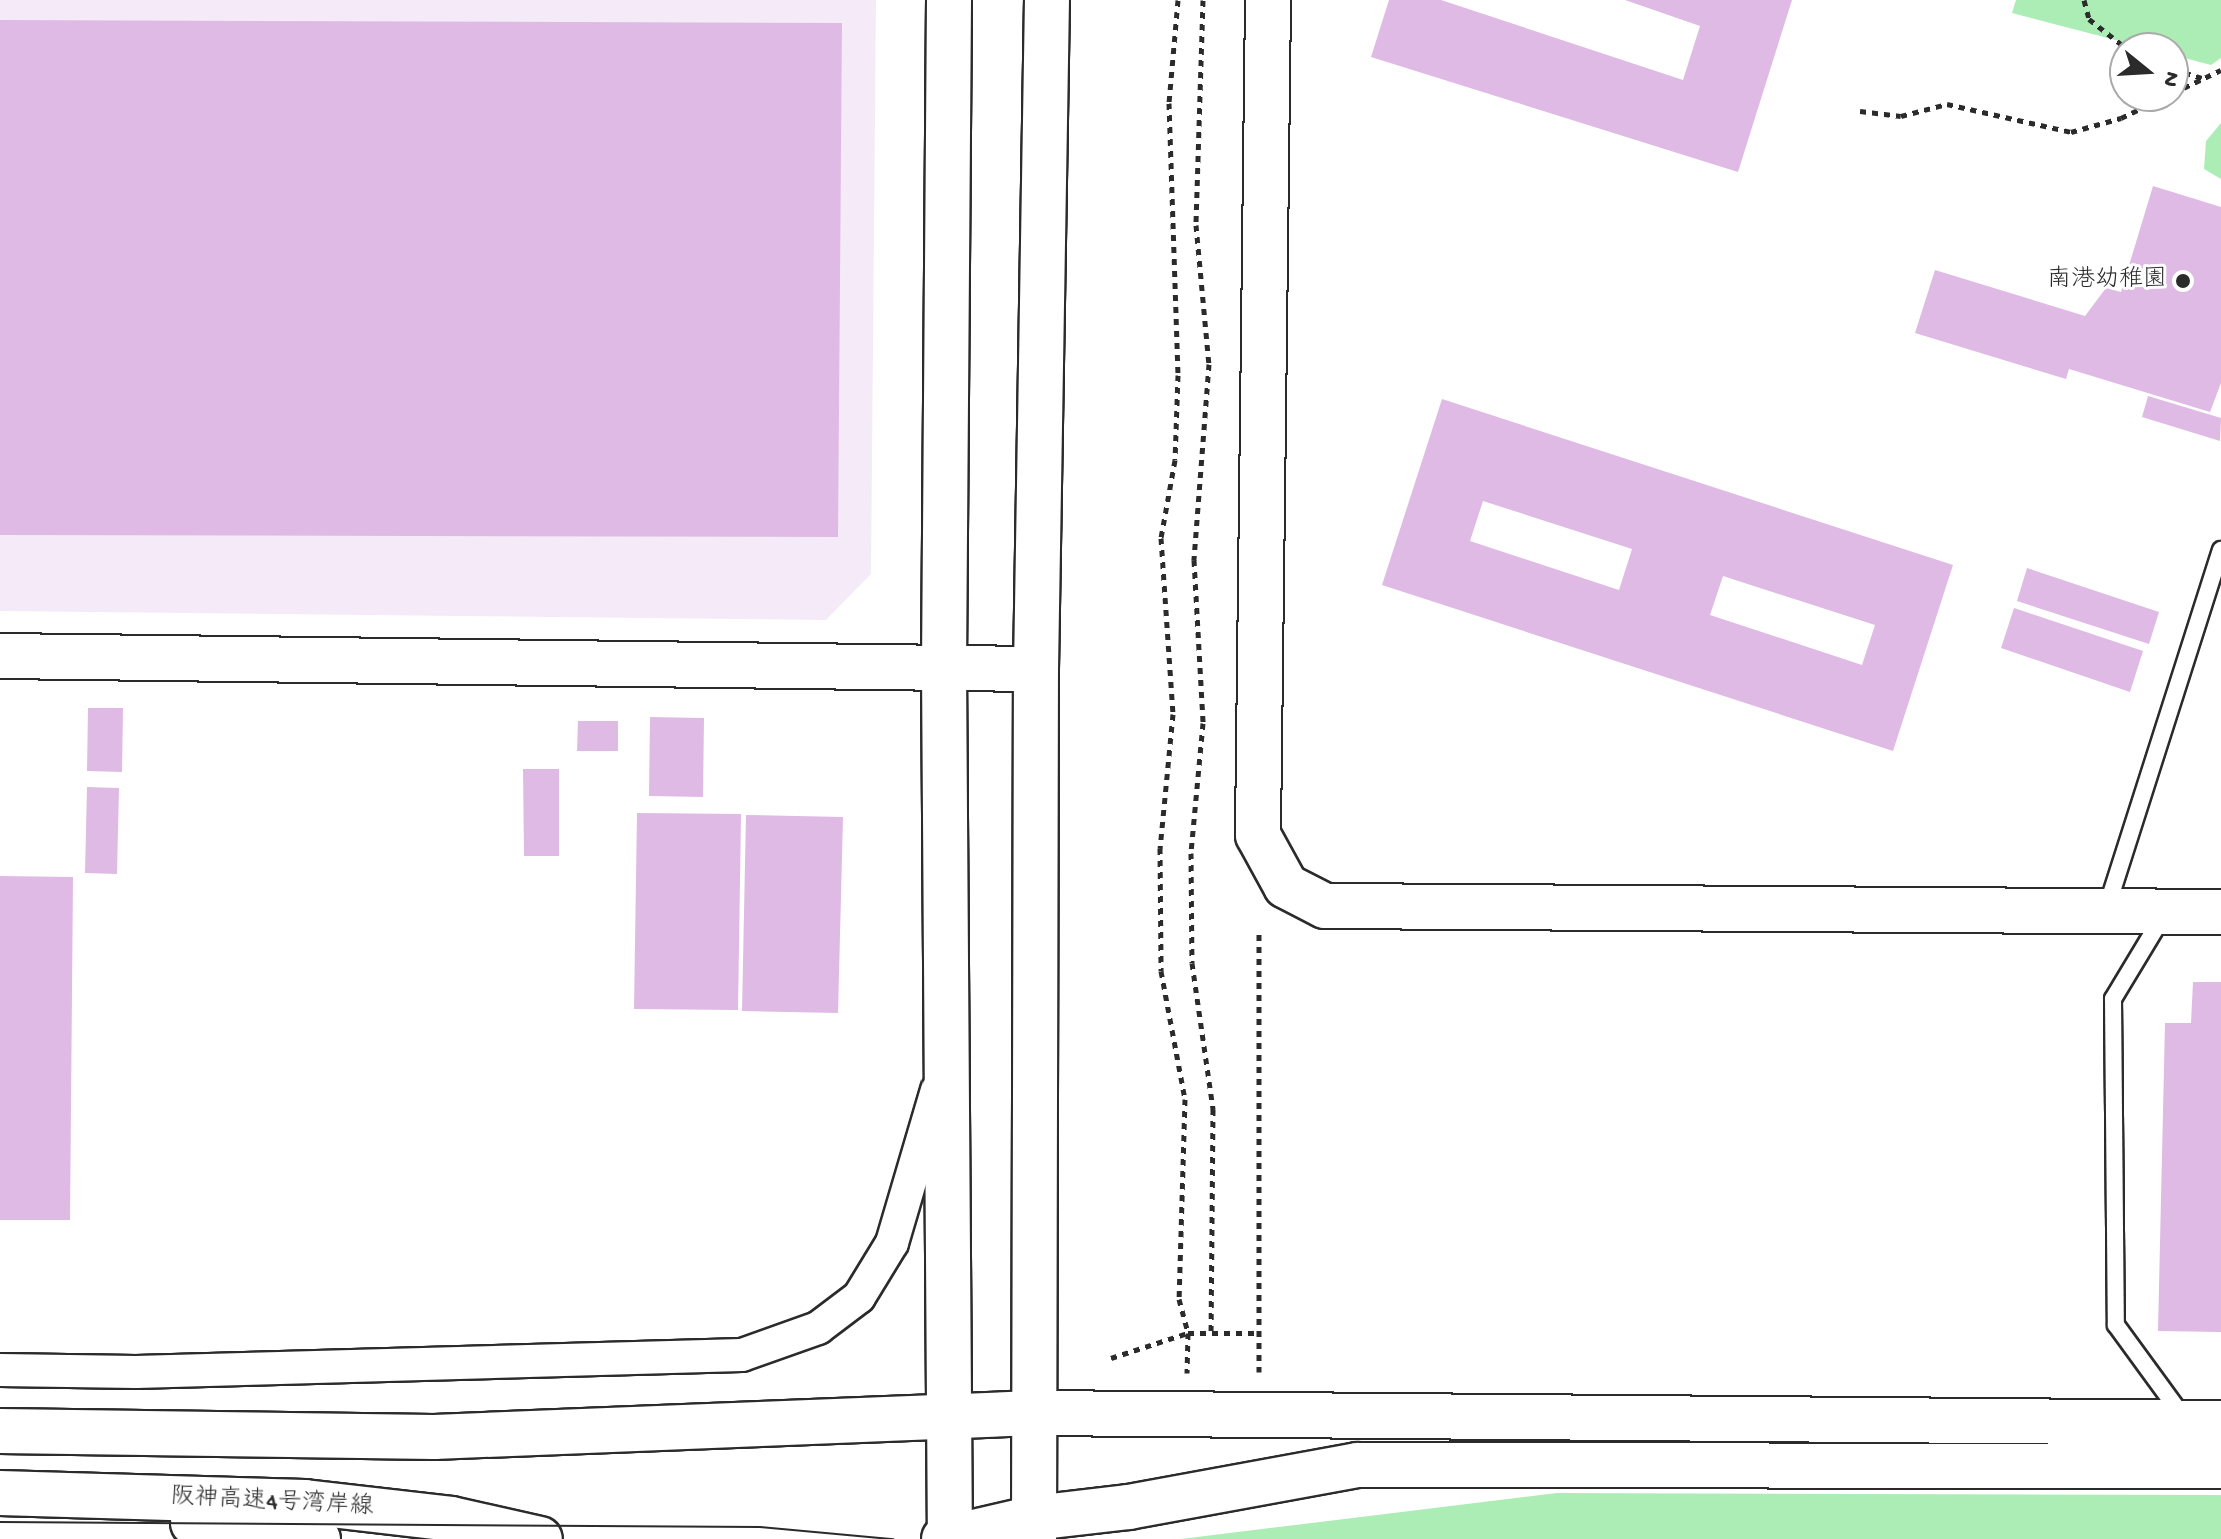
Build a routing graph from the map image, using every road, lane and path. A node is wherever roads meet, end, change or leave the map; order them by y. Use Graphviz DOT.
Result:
graph roads {
  1 [pos="949,0"];
  2 [pos="1047,0"];
  3 [pos="1178,0"];
  4 [pos="1203,0"];
  5 [pos="1268,0"];
  6 [pos="2084,0"];
  7 [pos="2109,35"];
  8 [pos="2221,70"];
  9 [pos="2189,74"];
  10 [pos="2203,78"];
  11 [pos="2189,85"];
  12 [pos="1860,111"];
  13 [pos="2134,112"];
  14 [pos="2221,550"];
  15 [pos="0,656"];
  16 [pos="944,668"];
  17 [pos="1036,669"];
  18 [pos="2106,910"];
  19 [pos="2166,911"];
  20 [pos="2221,912"];
  21 [pos="1259,930"];
  22 [pos="945,1063"];
  23 [pos="1211,1332"];
  24 [pos="1188,1333"];
  25 [pos="1259,1333"];
  26 [pos="1111,1358"];
  27 [pos="0,1370"];
  28 [pos="1259,1377"];
  29 [pos="1187,1379"];
  30 [pos="1033,1413"];
  31 [pos="948,1418"];
  32 [pos="2204,1423"];
  33 [pos="0,1431"];
  34 [pos="2221,1466"];
  35 [pos="0,1493"];
  36 [pos="0,1501"];
  37 [pos="1034,1528"];
  38 [pos="948,1538"];
  39 [pos="318,1539"];
  40 [pos="540,1539"];
  1 -- 16 [label="main road"];
  2 -- 17 [label="main road"];
  3 -- 24 [label="path"];
  4 -- 23 [label="path"];
  5 -- 18 [label="main road"];
  6 -- 7 [label="path"];
  8 -- 10 [label="path"];
  9 -- 10 [label="path"];
  10 -- 11 [label="path"];
  12 -- 13 [label="path"];
  14 -- 18 [label="lane"];
  15 -- 16 [label="main road"];
  16 -- 17 [label="main road"];
  16 -- 22 [label="main road"];
  17 -- 30 [label="main road"];
  18 -- 19 [label="main road"];
  19 -- 20 [label="main road"];
  19 -- 32 [label="lane"];
  21 -- 25 [label="path"];
  22 -- 27 [label="street"];
  22 -- 31 [label="main road"];
  23 -- 24 [label="path"];
  23 -- 25 [label="path"];
  24 -- 26 [label="path"];
  24 -- 29 [label="path"];
  25 -- 28 [label="path"];
  30 -- 31 [label="main road"];
  30 -- 32 [label="main road"];
  30 -- 37 [label="main road"];
  31 -- 33 [label="main road"];
  31 -- 38 [label="main road"];
  34 -- 37 [label="main road"];
  35 -- 40 [label="main road, 阪神高速4号湾岸線"];
  36 -- 39 [label="main road"];
  37 -- 38 [label="main road"];
}
